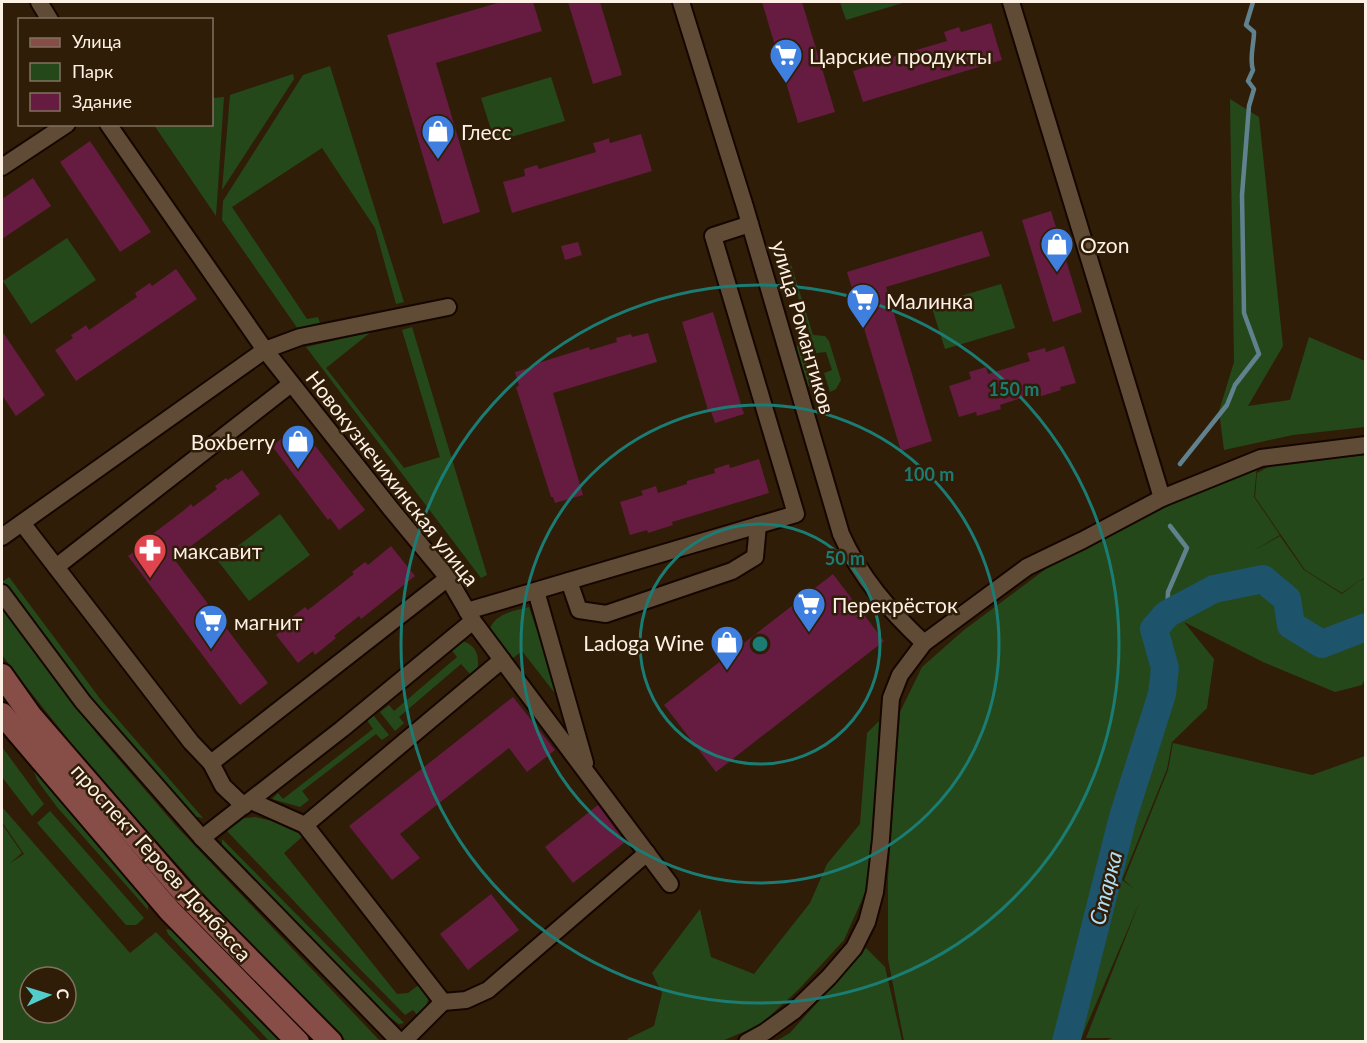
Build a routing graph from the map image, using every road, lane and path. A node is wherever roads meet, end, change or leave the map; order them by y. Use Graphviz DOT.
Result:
graph roads {
  1 [pos="39,2"];
  2 [pos="681,2"];
  3 [pos="1011,2"];
  4 [pos="49,18"];
  5 [pos="64,126"];
  6 [pos="109,126"];
  7 [pos="2,167"];
  8 [pos="750,224"];
  9 [pos="448,307"];
  10 [pos="265,350"];
  11 [pos="291,384"];
  12 [pos="1365,445"];
  13 [pos="1162,498"];
  14 [pos="22,523"];
  15 [pos="758,525"];
  16 [pos="2,537"];
  17 [pos="56,567"];
  18 [pos="448,578"];
  19 [pos="569,581"];
  20 [pos="536,591"];
  21 [pos="2,593"];
  22 [pos="470,616"];
  23 [pos="924,643"];
  24 [pos="502,660"];
  25 [pos="2,675"];
  26 [pos="2,714"];
  27 [pos="211,763"];
  28 [pos="589,775"];
  29 [pos="247,803"];
  30 [pos="305,825"];
  31 [pos="202,838"];
  32 [pos="647,853"];
  33 [pos="670,884"];
  34 [pos="443,1002"];
  35 [pos="298,1041"];
  36 [pos="331,1041"];
  37 [pos="401,1041"];
  38 [pos="747,1041"];
  1 -- 4 [label="street"];
  2 -- 8 [label="street, улица Романтиков"];
  3 -- 13 [label="street"];
  5 -- 7 [label="street"];
  6 -- 10 [label="street, Новокузнечихинская улица"];
  8 -- 15 [label="street"];
  8 -- 23 [label="street, улица Романтиков"];
  9 -- 10 [label="street"];
  10 -- 11 [label="street, Новокузнечихинская улица"];
  10 -- 14 [label="street"];
  11 -- 17 [label="street"];
  11 -- 18 [label="street, Новокузнечихинская улица"];
  12 -- 13 [label="street"];
  13 -- 23 [label="street"];
  14 -- 16 [label="street"];
  14 -- 17 [label="street"];
  15 -- 19 [label="street"];
  15 -- 19 [label="street"];
  17 -- 27 [label="street"];
  18 -- 22 [label="street, Новокузнечихинская улица"];
  18 -- 27 [label="street"];
  19 -- 20 [label="street"];
  20 -- 22 [label="street"];
  20 -- 28 [label="street"];
  21 -- 31 [label="street"];
  22 -- 24 [label="street, Новокузнечихинская улица"];
  22 -- 29 [label="street"];
  23 -- 38 [label="street"];
  24 -- 28 [label="street, Новокузнечихинская улица"];
  24 -- 30 [label="street"];
  25 -- 36 [label="street, проспект Героев Донбасса"];
  26 -- 35 [label="street, проспект Героев Донбасса"];
  27 -- 29 [label="street"];
  28 -- 32 [label="street, Новокузнечихинская улица"];
  29 -- 30 [label="street"];
  29 -- 31 [label="street"];
  30 -- 34 [label="street"];
  31 -- 37 [label="street"];
  32 -- 33 [label="street, Новокузнечихинская улица"];
  32 -- 34 [label="street"];
  34 -- 37 [label="street"];
}
